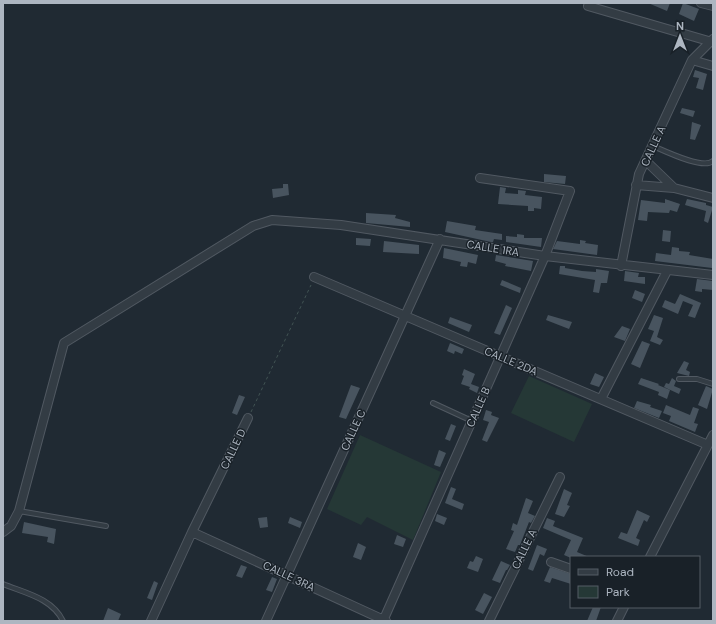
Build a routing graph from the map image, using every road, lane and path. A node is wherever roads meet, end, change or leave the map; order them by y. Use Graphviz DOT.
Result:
graph roads {
  1 [pos="701,3"];
  2 [pos="588,6"];
  3 [pos="713,6"];
  4 [pos="712,40"];
  5 [pos="692,60"];
  6 [pos="713,66"];
  7 [pos="654,146"];
  8 [pos="646,161"];
  9 [pos="713,161"];
  10 [pos="480,178"];
  11 [pos="636,185"];
  12 [pos="674,188"];
  13 [pos="713,198"];
  14 [pos="440,240"];
  15 [pos="545,256"];
  16 [pos="621,266"];
  17 [pos="666,271"];
  18 [pos="713,275"];
  19 [pos="314,277"];
  20 [pos="406,316"];
  21 [pos="500,356"];
  22 [pos="679,379"];
  23 [pos="713,384"];
  24 [pos="601,399"];
  25 [pos="433,403"];
  26 [pos="248,418"];
  27 [pos="472,421"];
  28 [pos="713,435"];
  29 [pos="708,445"];
  30 [pos="560,477"];
  31 [pos="19,511"];
  32 [pos="106,526"];
  33 [pos="3,532"];
  34 [pos="192,532"];
  35 [pos="651,556"];
  36 [pos="550,562"];
  37 [pos="570,569"];
  38 [pos="287,574"];
  39 [pos="3,584"];
  40 [pos="624,608"];
  41 [pos="63,621"];
  42 [pos="152,621"];
  43 [pos="266,621"];
  44 [pos="384,621"];
  45 [pos="489,621"];
  46 [pos="617,621"];
  1 -- 3 [label="street"];
  2 -- 4 [label="street"];
  4 -- 5 [label="street, CALLE A"];
  5 -- 6 [label="street"];
  5 -- 7 [label="street, CALLE A"];
  7 -- 8 [label="street, CALLE A"];
  7 -- 9 [label="lane"];
  8 -- 11 [label="street, CALLE A"];
  8 -- 12 [label="street"];
  10 -- 15 [label="street, CALLE B"];
  11 -- 12 [label="street"];
  11 -- 16 [label="street, CALLE A"];
  12 -- 13 [label="street"];
  14 -- 15 [label="street, CALLE 1RA"];
  14 -- 20 [label="street, CALLE C"];
  14 -- 31 [label="street, CALLE 1RA"];
  15 -- 16 [label="street, CALLE 1RA"];
  15 -- 21 [label="street, CALLE B"];
  16 -- 17 [label="street, CALLE 1RA"];
  17 -- 18 [label="street, CALLE 1RA"];
  17 -- 24 [label="street"];
  19 -- 20 [label="street, CALLE 2DA"];
  19 -- 26 [label="path, CALLE D"];
  20 -- 21 [label="street, CALLE 2DA"];
  20 -- 38 [label="street, CALLE C"];
  21 -- 24 [label="street, CALLE 2DA"];
  21 -- 27 [label="street, CALLE B"];
  22 -- 23 [label="lane"];
  24 -- 29 [label="street, CALLE 2DA"];
  25 -- 27 [label="lane"];
  26 -- 34 [label="street, CALLE D"];
  27 -- 44 [label="street, CALLE B"];
  28 -- 29 [label="street"];
  29 -- 35 [label="street"];
  30 -- 45 [label="street, CALLE A"];
  31 -- 32 [label="lane"];
  31 -- 33 [label="street"];
  34 -- 38 [label="street, CALLE 3RA"];
  34 -- 42 [label="street, CALLE D"];
  36 -- 37 [label="street"];
  38 -- 43 [label="street, CALLE C"];
  38 -- 44 [label="street, CALLE 3RA"];
  39 -- 41 [label="lane"];
  40 -- 46 [label="street"];
}
